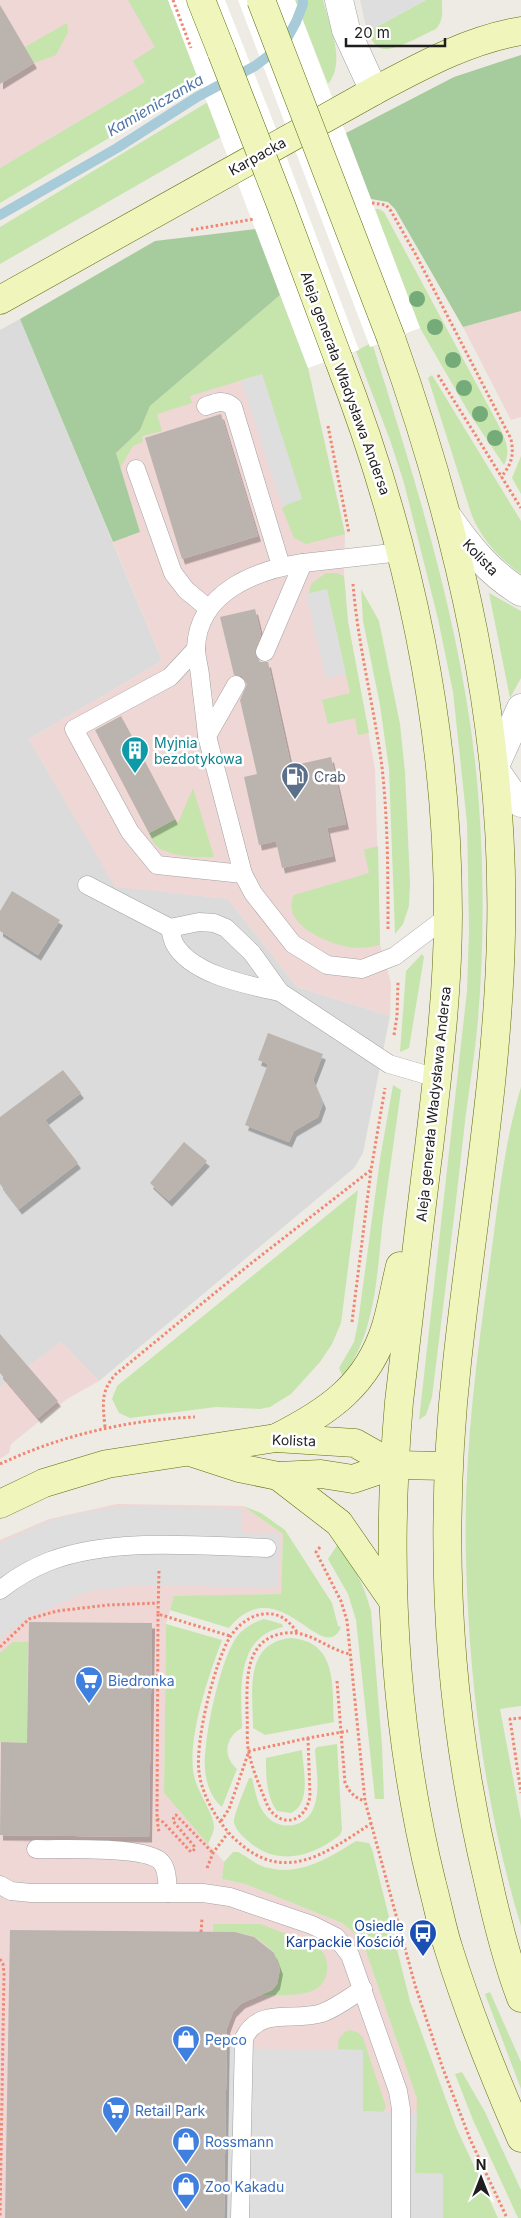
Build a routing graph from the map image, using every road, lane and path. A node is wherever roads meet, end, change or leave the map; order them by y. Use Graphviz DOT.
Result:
graph roads {
  1 [pos="201,0"];
  2 [pos="262,0"];
  3 [pos="339,0"];
  4 [pos="521,31"];
  5 [pos="374,91"];
  6 [pos="391,211"];
  7 [pos="255,219"];
  8 [pos="190,231"];
  9 [pos="0,300"];
  10 [pos="434,367"];
  11 [pos="206,406"];
  12 [pos="326,420"];
  13 [pos="136,469"];
  14 [pos="501,477"];
  15 [pos="521,508"];
  16 [pos="447,516"];
  17 [pos="401,552"];
  18 [pos="350,556"];
  19 [pos="304,563"];
  20 [pos="281,566"];
  21 [pos="521,592"];
  22 [pos="209,609"];
  23 [pos="196,649"];
  24 [pos="265,652"];
  25 [pos="236,685"];
  26 [pos="521,708"];
  27 [pos="207,736"];
  28 [pos="496,768"];
  29 [pos="521,803"];
  30 [pos="243,874"];
  31 [pos="87,885"];
  32 [pos="448,916"];
  33 [pos="170,928"];
  34 [pos="395,956"];
  35 [pos="280,992"];
  36 [pos="389,1064"];
  37 [pos="437,1078"];
  38 [pos="428,1150"];
  39 [pos="371,1170"];
  40 [pos="350,1329"];
  41 [pos="106,1427"];
  42 [pos="276,1438"];
  43 [pos="189,1452"];
  44 [pos="394,1465"];
  45 [pos="448,1466"];
  46 [pos="278,1476"];
  47 [pos="0,1504"];
  48 [pos="160,1546"];
  49 [pos="267,1548"];
  50 [pos="0,1590"];
  51 [pos="393,1601"];
  52 [pos="158,1604"];
  53 [pos="158,1614"];
  54 [pos="297,1632"];
  55 [pos="230,1636"];
  56 [pos="0,1647"];
  57 [pos="350,1654"];
  58 [pos="337,1681"];
  59 [pos="521,1718"];
  60 [pos="348,1731"];
  61 [pos="340,1732"];
  62 [pos="308,1738"];
  63 [pos="249,1752"];
  64 [pos="521,1793"];
  65 [pos="365,1801"];
  66 [pos="157,1819"];
  67 [pos="221,1821"];
  68 [pos="372,1823"];
  69 [pos="228,1833"];
  70 [pos="160,1835"];
  71 [pos="36,1849"];
  72 [pos="213,1853"];
  73 [pos="207,1867"];
  74 [pos="200,1869"];
  75 [pos="206,1872"];
  76 [pos="0,1885"];
  77 [pos="168,1894"];
  78 [pos="0,1959"];
  79 [pos="363,1989"];
  80 [pos="521,1998"];
  81 [pos="521,2138"];
  82 [pos="0,2218"];
  83 [pos="240,2218"];
  84 [pos="401,2218"];
  1 -- 17 [label="main road, Aleja generała Władysława Andersa, bridge"];
  2 -- 16 [label="main road, bridge"];
  3 -- 5 [label="street"];
  4 -- 5 [label="main road, Karpacka"];
  5 -- 9 [label="main road, Karpacka"];
  6 -- 14 [label="path"];
  7 -- 8 [label="path"];
  10 -- 14 [label="path"];
  11 -- 20 [label="lane"];
  12 -- 18 [label="path"];
  13 -- 22 [label="lane"];
  14 -- 15 [label="path"];
  16 -- 21 [label="street, Kolista"];
  16 -- 28 [label="main road"];
  17 -- 18 [label="lane"];
  17 -- 32 [label="main road, Aleja generała Władysława Andersa"];
  18 -- 19 [label="lane"];
  18 -- 34 [label="path"];
  19 -- 20 [label="lane"];
  19 -- 24 [label="lane"];
  20 -- 22 [label="lane"];
  22 -- 23 [label="lane"];
  23 -- 27 [label="lane"];
  23 -- 30 [label="lane"];
  25 -- 27 [label="lane"];
  26 -- 28 [label="street"];
  27 -- 30 [label="lane"];
  28 -- 29 [label="street"];
  28 -- 45 [label="main road"];
  30 -- 34 [label="lane"];
  31 -- 33 [label="lane"];
  32 -- 34 [label="lane"];
  32 -- 37 [label="main road, Aleja generała Władysława Andersa"];
  33 -- 35 [label="lane"];
  33 -- 35 [label="lane"];
  34 -- 36 [label="path"];
  35 -- 36 [label="lane"];
  36 -- 37 [label="lane"];
  36 -- 39 [label="path"];
  37 -- 38 [label="main road, Aleja generała Władysława Andersa"];
  38 -- 42 [label="main road"];
  38 -- 44 [label="main road, Aleja generała Władysława Andersa"];
  39 -- 40 [label="path"];
  39 -- 41 [label="path"];
  42 -- 43 [label="main road, Kolista"];
  42 -- 44 [label="main road, Kolista"];
  43 -- 46 [label="main road, Kolista"];
  43 -- 47 [label="main road, Kolista"];
  44 -- 45 [label="main road, Kolista"];
  44 -- 46 [label="main road, Kolista"];
  44 -- 51 [label="main road, Aleja generała Władysława Andersa"];
  45 -- 80 [label="main road"];
  46 -- 51 [label="main road"];
  48 -- 49 [label="lane"];
  48 -- 50 [label="lane"];
  48 -- 52 [label="path"];
  51 -- 81 [label="main road, Aleja generała Władysława Andersa"];
  52 -- 53 [label="path"];
  52 -- 56 [label="path"];
  53 -- 55 [label="path"];
  53 -- 66 [label="path"];
  54 -- 55 [label="path"];
  54 -- 57 [label="path"];
  54 -- 63 [label="path"];
  55 -- 67 [label="path"];
  58 -- 61 [label="path"];
  59 -- 64 [label="path"];
  60 -- 61 [label="path"];
  61 -- 62 [label="path"];
  61 -- 65 [label="path"];
  62 -- 63 [label="path"];
  62 -- 63 [label="path"];
  63 -- 67 [label="path"];
  66 -- 70 [label="path"];
  66 -- 72 [label="path"];
  67 -- 69 [label="path"];
  68 -- 69 [label="path"];
  69 -- 72 [label="path"];
  71 -- 77 [label="lane"];
  72 -- 73 [label="path"];
  74 -- 75 [label="path"];
  76 -- 77 [label="lane"];
  77 -- 79 [label="lane"];
  78 -- 82 [label="path"];
  79 -- 83 [label="lane"];
  79 -- 84 [label="lane"];
}
